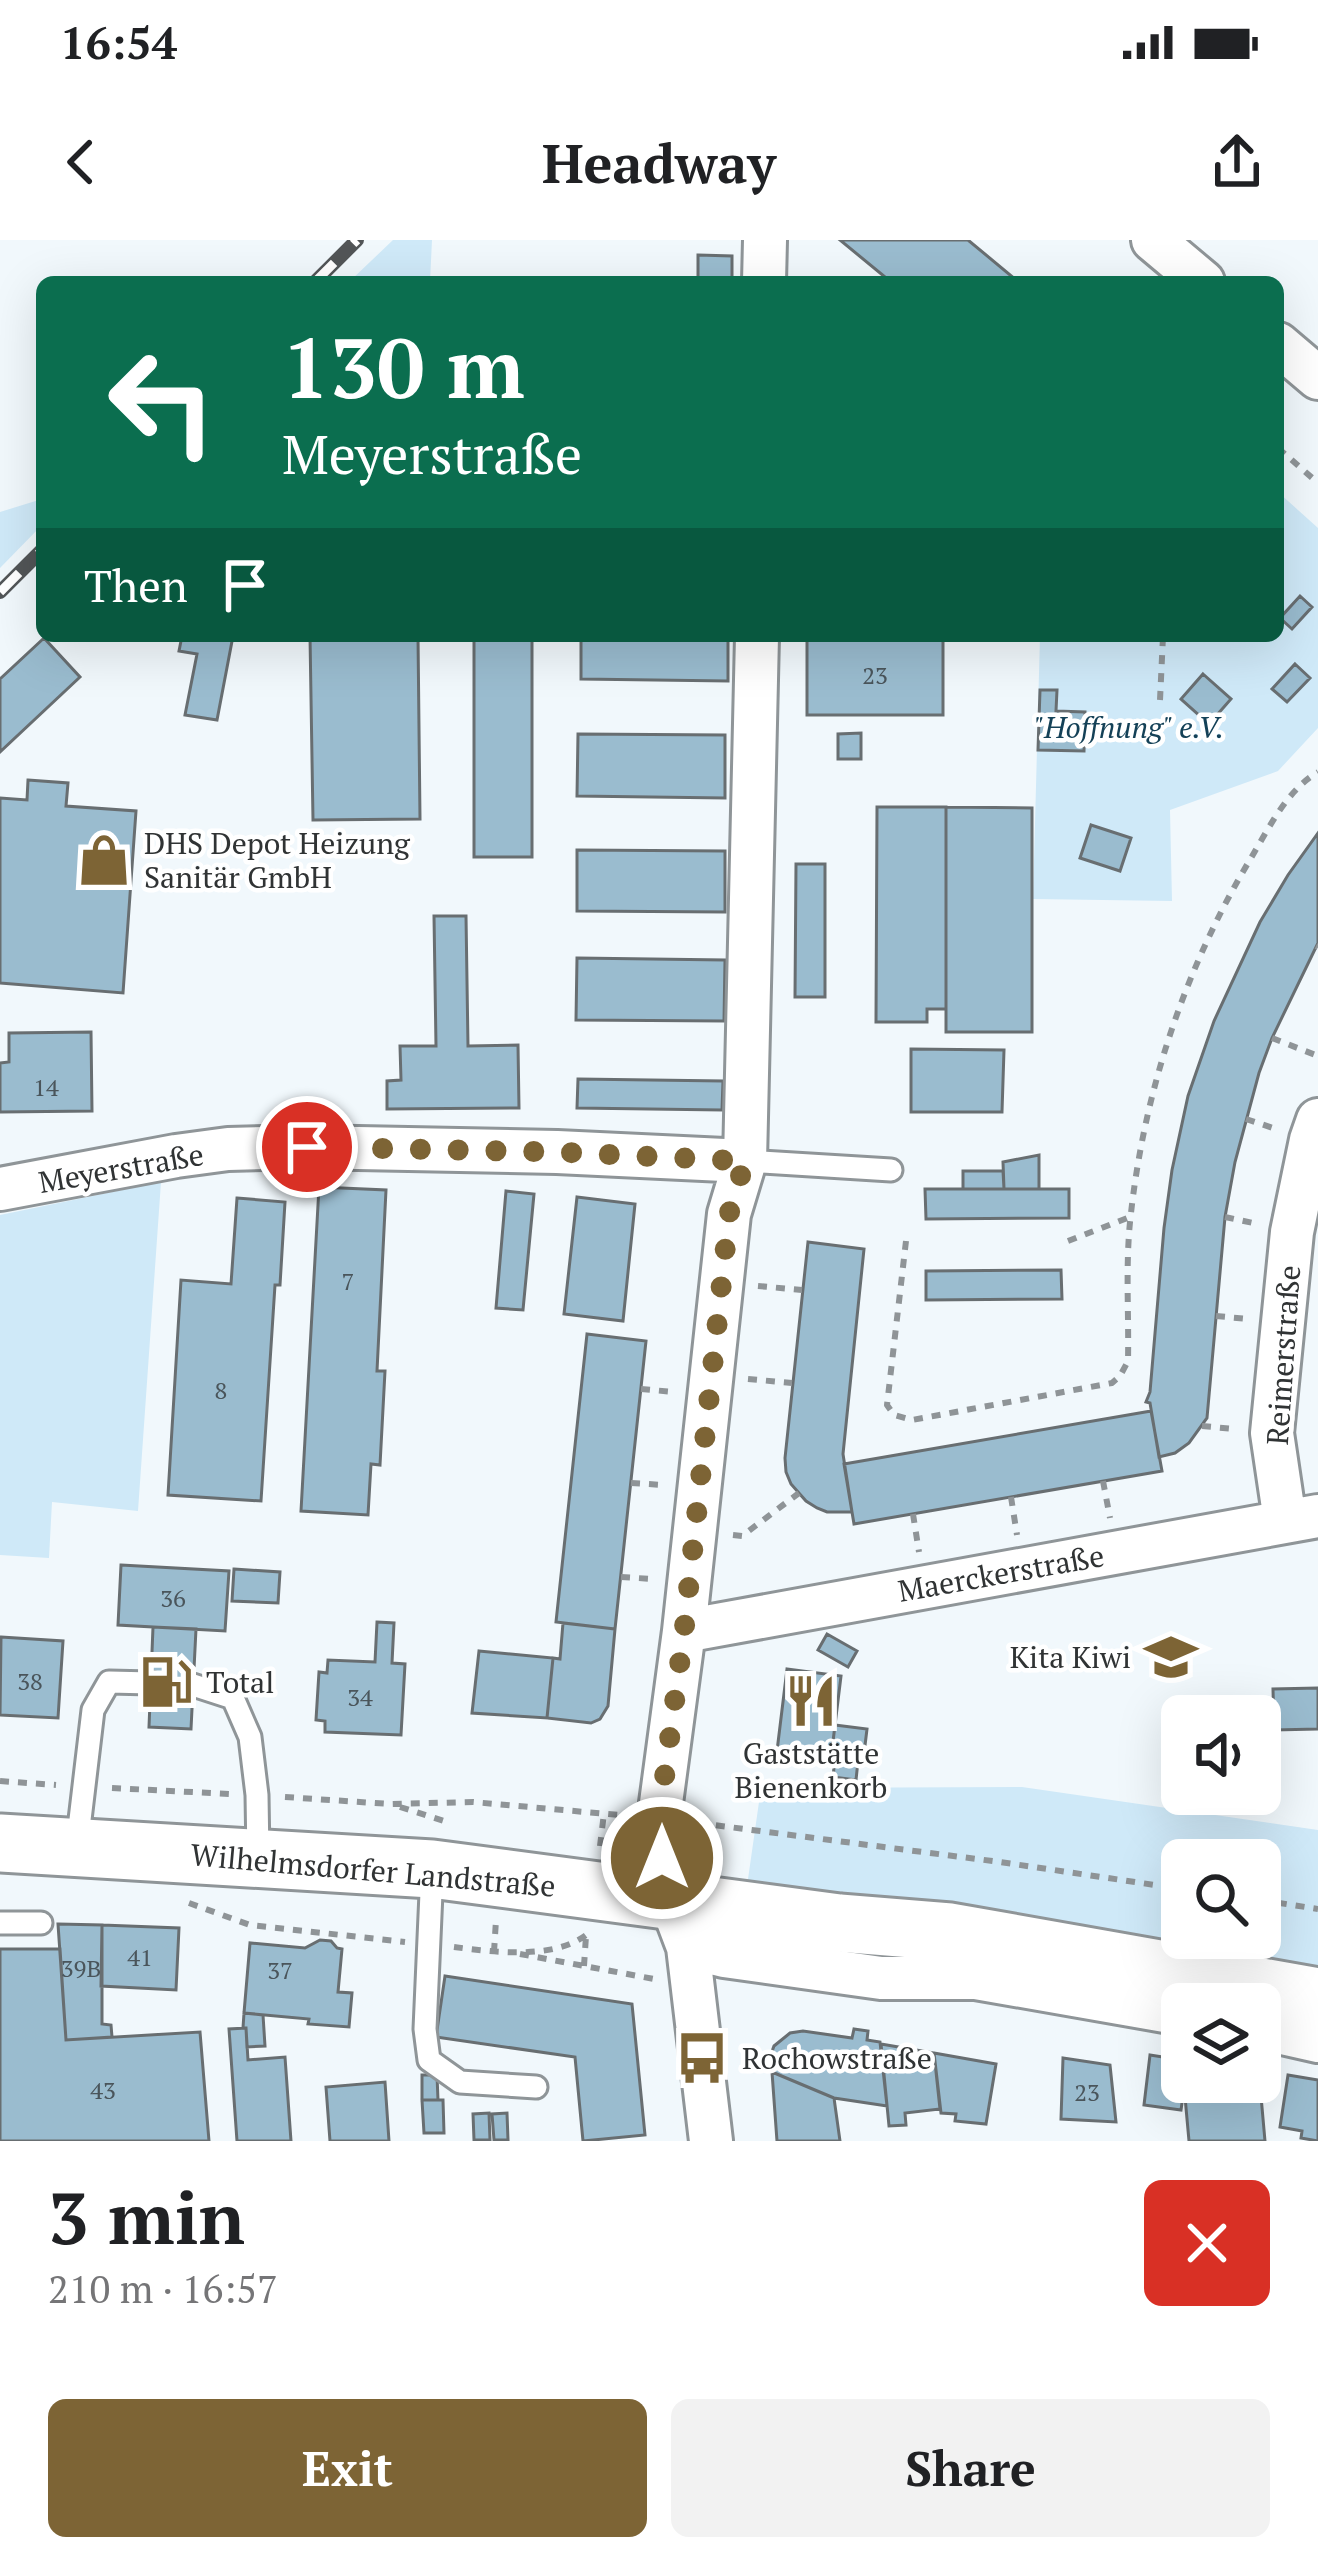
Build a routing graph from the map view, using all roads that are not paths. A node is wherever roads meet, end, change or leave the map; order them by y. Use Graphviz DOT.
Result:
graph roads {
  1 [pos="765,240"];
  2 [pos="1153,240"];
  3 [pos="764,276"];
  4 [pos="1196,276"];
  5 [pos="1284,349"];
  6 [pos="1318,378"];
  7 [pos="757,642"];
  8 [pos="1318,1120"];
  9 [pos="745,1161"];
  10 [pos="891,1170"];
  11 [pos="0,1189"];
  12 [pos="1301,1518"];
  13 [pos="684,1631"];
  14 [pos="151,1683"];
  15 [pos="194,1685"];
  16 [pos="0,1843"];
  17 [pos="76,1846"];
  18 [pos="258,1858"];
  19 [pos="432,1869"];
  20 [pos="0,1922"];
  21 [pos="41,1923"];
  22 [pos="680,1924"];
  23 [pos="1161,2010"];
  24 [pos="1301,2020"];
  25 [pos="536,2087"];
  26 [pos="711,2141"];
  1 -- 3 [label="street"];
  2 -- 4 [label="street"];
  5 -- 6 [label="street"];
  7 -- 9 [label="street"];
  8 -- 12 [label="street, Reimerstraße"];
  9 -- 10 [label="lane"];
  9 -- 11 [label="street, Meyerstraße"];
  9 -- 13 [label="street"];
  12 -- 13 [label="street, Maerckerstraße"];
  13 -- 22 [label="street"];
  14 -- 17 [label="lane"];
  15 -- 18 [label="lane"];
  16 -- 17 [label="main road, Wilhelmsdorfer Landstraße"];
  17 -- 18 [label="main road, Wilhelmsdorfer Landstraße"];
  18 -- 19 [label="main road, Wilhelmsdorfer Landstraße"];
  19 -- 22 [label="main road, Wilhelmsdorfer Landstraße"];
  19 -- 25 [label="lane"];
  20 -- 21 [label="lane"];
  22 -- 23 [label="street, Wilhelmsdorfer Landstraße"];
  22 -- 24 [label="main road, Wilhelmsdorfer Landstraße"];
  22 -- 26 [label="street"];
}
